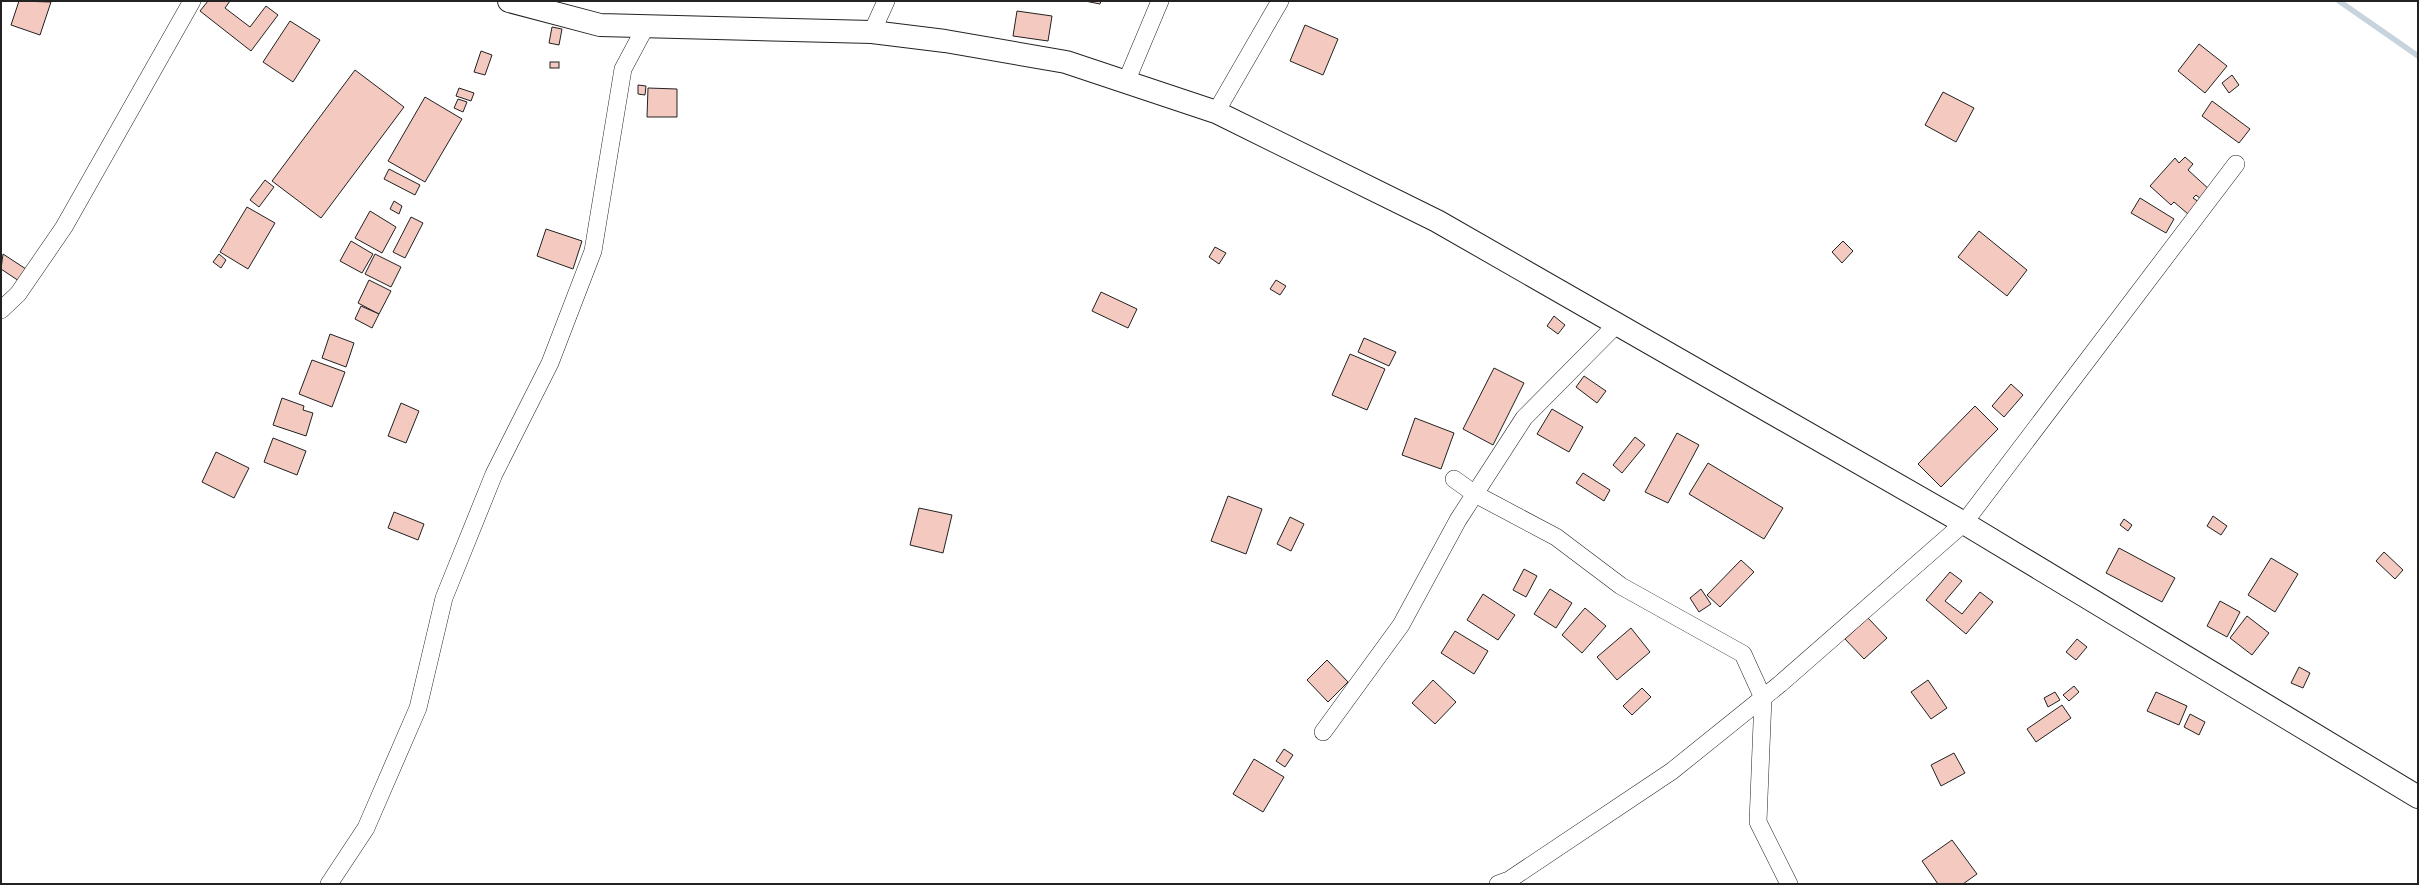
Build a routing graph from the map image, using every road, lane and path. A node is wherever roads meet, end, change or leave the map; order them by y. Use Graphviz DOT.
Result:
graph roads {
  1 [pos="192,1"];
  2 [pos="509,1"];
  3 [pos="886,1"];
  4 [pos="1160,1"];
  5 [pos="1280,1"];
  6 [pos="646,26"];
  7 [pos="872,32"];
  8 [pos="1126,82"];
  9 [pos="1216,112"];
  10 [pos="2236,164"];
  11 [pos="1,310"];
  12 [pos="1617,324"];
  13 [pos="1454,479"];
  14 [pos="1475,494"];
  15 [pos="1964,523"];
  16 [pos="1763,698"];
  17 [pos="1323,732"];
  18 [pos="2416,793"];
  19 [pos="329,884"];
  20 [pos="1498,884"];
  21 [pos="1789,884"];
  1 -- 11 [label="street"];
  2 -- 6 [label="main road"];
  3 -- 7 [label="street"];
  4 -- 8 [label="street"];
  5 -- 9 [label="street"];
  6 -- 7 [label="main road"];
  6 -- 19 [label="street"];
  7 -- 8 [label="main road"];
  8 -- 9 [label="main road"];
  9 -- 12 [label="main road"];
  10 -- 15 [label="street"];
  12 -- 14 [label="street"];
  12 -- 15 [label="main road"];
  13 -- 14 [label="street"];
  14 -- 16 [label="street"];
  14 -- 17 [label="street"];
  15 -- 16 [label="street"];
  15 -- 18 [label="main road"];
  16 -- 20 [label="street"];
  16 -- 21 [label="street"];
}
